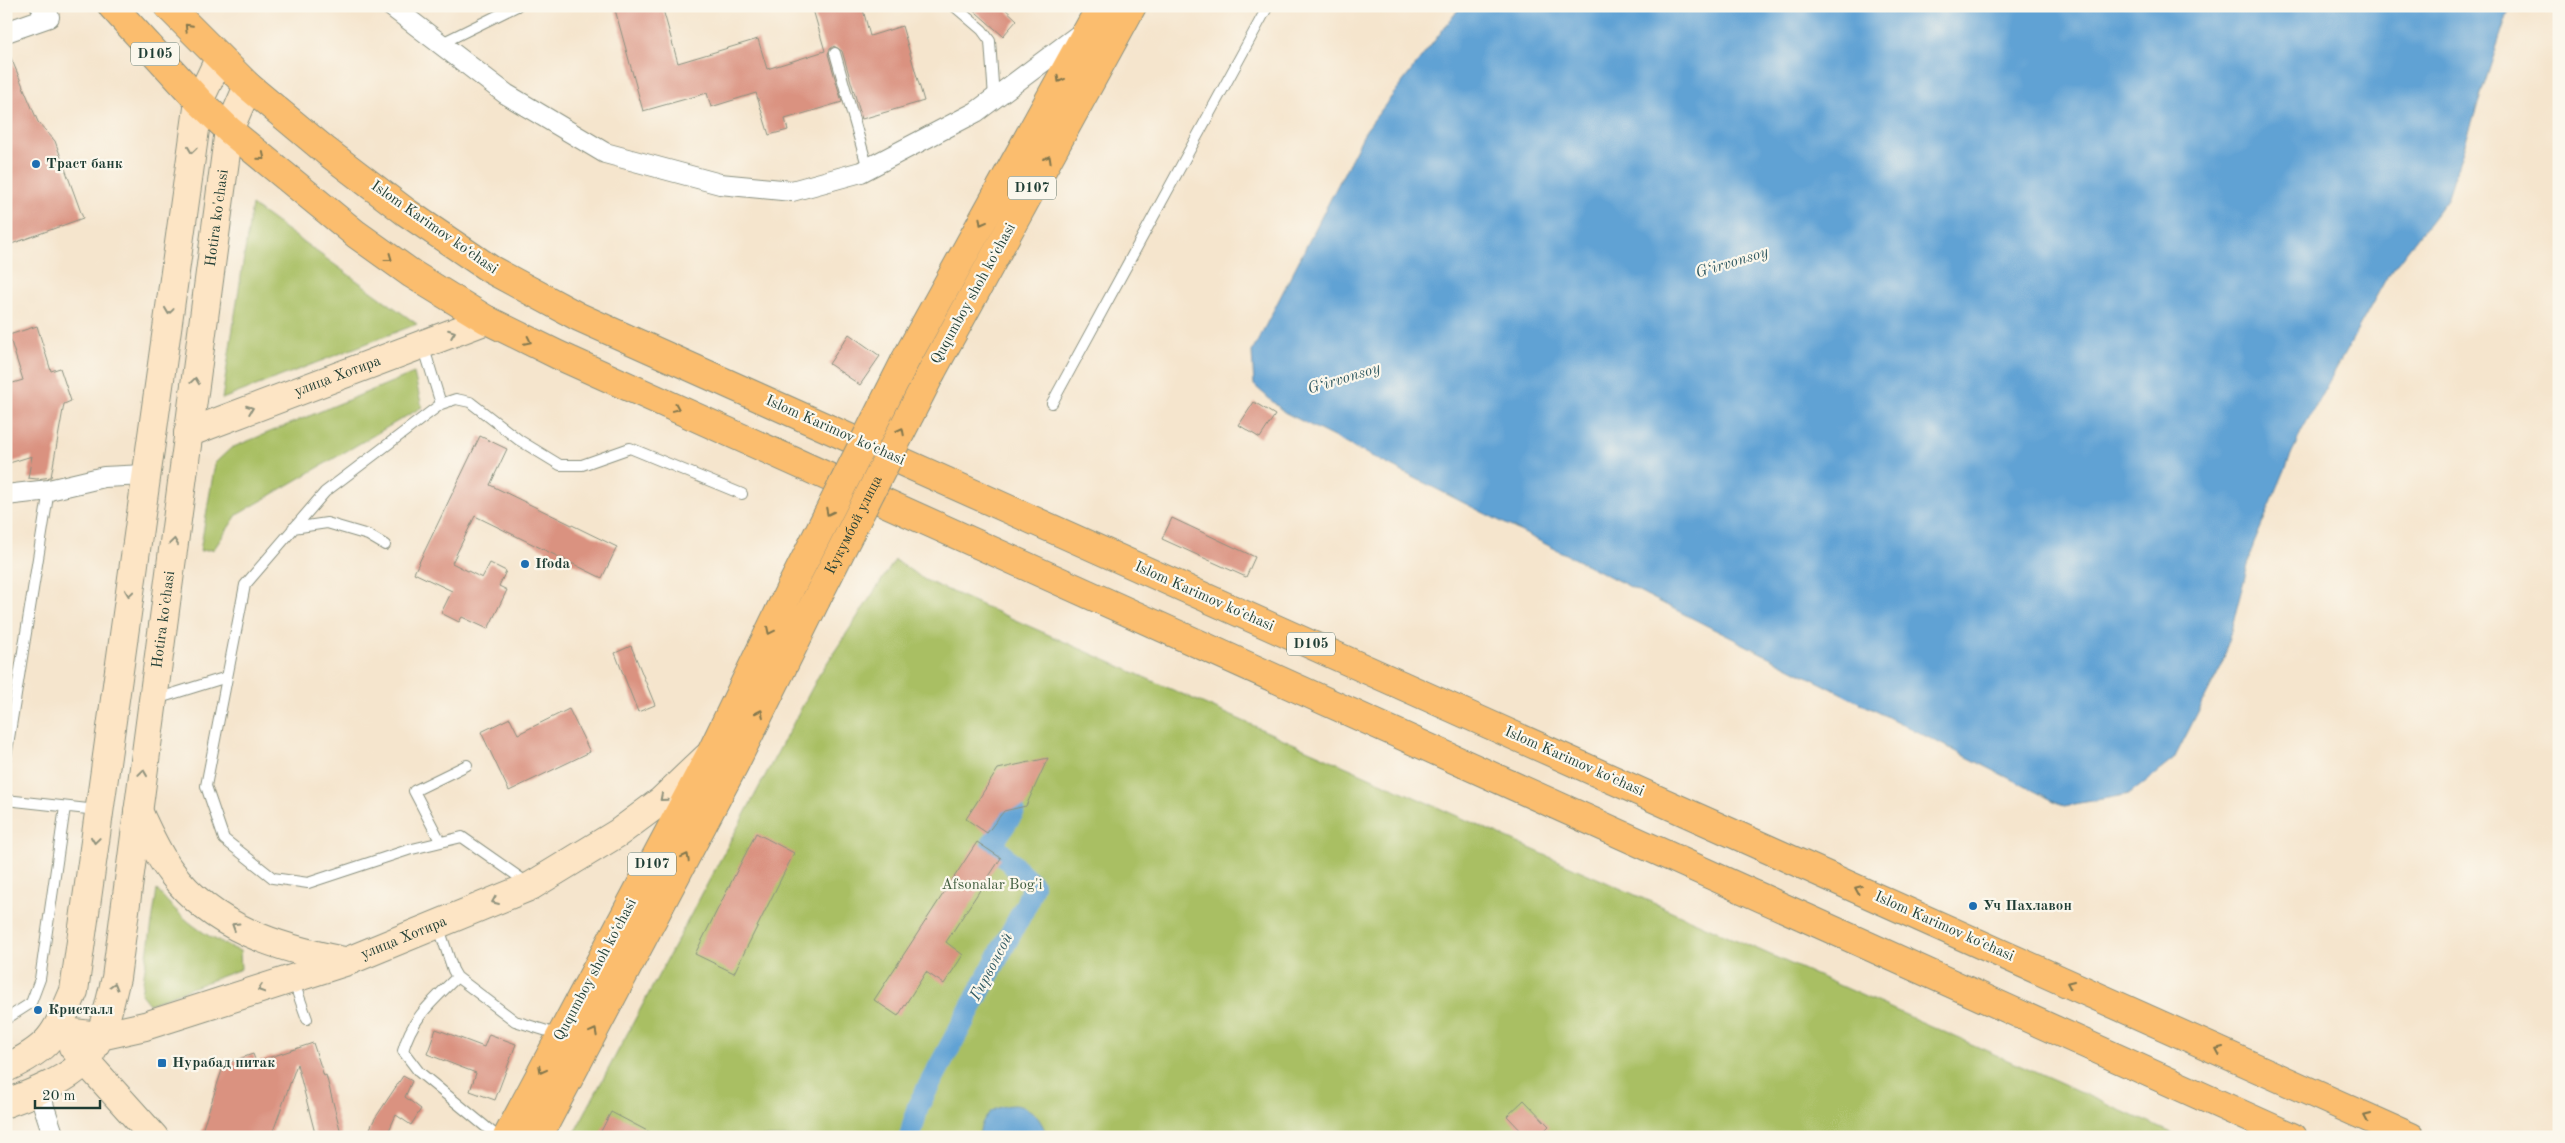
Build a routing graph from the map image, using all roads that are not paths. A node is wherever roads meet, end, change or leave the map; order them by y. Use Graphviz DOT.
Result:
graph roads {
  1 [pos="41,6"];
  2 [pos="112,6"];
  3 [pos="168,6"];
  4 [pos="391,6"];
  5 [pos="518,6"];
  6 [pos="954,6"];
  7 [pos="1132,6"];
  8 [pos="1268,6"];
  9 [pos="1095,17"];
  10 [pos="6,32"];
  11 [pos="440,44"];
  12 [pos="835,52"];
  13 [pos="219,59"];
  14 [pos="248,86"];
  15 [pos="994,99"];
  16 [pos="199,101"];
  17 [pos="229,130"];
  18 [pos="868,168"];
  19 [pos="487,320"];
  20 [pos="422,344"];
  21 [pos="906,359"];
  22 [pos="932,371"];
  23 [pos="1052,403"];
  24 [pos="441,404"];
  25 [pos="188,433"];
  26 [pos="145,475"];
  27 [pos="48,490"];
  28 [pos="742,494"];
  29 [pos="6,495"];
  30 [pos="293,528"];
  31 [pos="385,545"];
  32 [pos="791,587"];
  33 [pos="816,600"];
  34 [pos="227,677"];
  35 [pos="153,700"];
  36 [pos="712,753"];
  37 [pos="6,757"];
  38 [pos="466,765"];
  39 [pos="6,800"];
  40 [pos="65,807"];
  41 [pos="99,810"];
  42 [pos="138,811"];
  43 [pos="440,841"];
  44 [pos="531,886"];
  45 [pos="437,924"];
  46 [pos="348,961"];
  47 [pos="457,977"];
  48 [pos="292,979"];
  49 [pos="6,1019"];
  50 [pos="307,1019"];
  51 [pos="56,1031"];
  52 [pos="561,1035"];
  53 [pos="100,1036"];
  54 [pos="86,1060"];
  55 [pos="6,1068"];
  56 [pos="39,1092"];
  57 [pos="6,1103"];
  58 [pos="52,1131"];
  59 [pos="68,1137"];
  60 [pos="154,1137"];
  61 [pos="498,1137"];
  62 [pos="507,1137"];
  63 [pos="538,1137"];
  64 [pos="2292,1137"];
  65 [pos="2411,1137"];
  1 -- 10 [label="street"];
  2 -- 16 [label="main road, D105"];
  13 -- 3 [label="main road, Islom Karimov koʻchasi / D105, one-way"];
  4 -- 11 [label="street"];
  5 -- 11 [label="lane"];
  6 -- 15 [label="lane"];
  22 -- 7 [label="main road, Ququmboy shoh koʻchasi / D107, one-way"];
  8 -- 23 [label="lane"];
  9 -- 15 [label="street"];
  9 -- 21 [label="main road, Ququmboy shoh koʻchasi / D107, one-way"];
  11 -- 18 [label="street"];
  12 -- 18 [label="lane"];
  13 -- 14 [label="main road, Islom Karimov koʻchasi / D105"];
  13 -- 16 [label="main road"];
  14 -- 17 [label="main road, Hotira ko'chasi"];
  65 -- 14 [label="main road, Islom Karimov koʻchasi / D105, one-way"];
  15 -- 18 [label="street"];
  16 -- 17 [label="main road, D105"];
  16 -- 26 [label="main road, one-way"];
  17 -- 19 [label="main road, D105, one-way"];
  25 -- 17 [label="main road, Hotira ko'chasi, one-way"];
  20 -- 19 [label="main road, улица Хотира, one-way"];
  19 -- 64 [label="main road, D105, one-way"];
  20 -- 24 [label="lane"];
  25 -- 20 [label="main road, улица Хотира, one-way"];
  21 -- 32 [label="main road, Кукумбой улица / D107, one-way, bridge"];
  33 -- 22 [label="main road, Кукумбой улица / D107, one-way, bridge"];
  24 -- 28 [label="lane"];
  24 -- 30 [label="lane"];
  35 -- 25 [label="main road, Hotira ko'chasi, one-way"];
  26 -- 27 [label="street"];
  26 -- 41 [label="main road, one-way"];
  27 -- 29 [label="street"];
  27 -- 37 [label="lane"];
  30 -- 31 [label="lane"];
  30 -- 34 [label="lane"];
  32 -- 36 [label="main road, Ququmboy shoh koʻchasi / D107, one-way"];
  63 -- 33 [label="main road, Ququmboy shoh koʻchasi / D107, one-way"];
  34 -- 35 [label="lane"];
  34 -- 43 [label="lane"];
  42 -- 35 [label="main road, Hotira ko'chasi, one-way"];
  36 -- 44 [label="main road, улица Хотира, one-way"];
  36 -- 52 [label="main road, Ququmboy shoh koʻchasi / D107"];
  38 -- 43 [label="lane"];
  39 -- 40 [label="lane"];
  40 -- 41 [label="lane"];
  40 -- 49 [label="lane"];
  41 -- 51 [label="main road, one-way"];
  46 -- 42 [label="main road, one-way"];
  53 -- 42 [label="main road, Hotira ko'chasi, one-way"];
  43 -- 44 [label="lane"];
  44 -- 45 [label="main road, улица Хотира, one-way"];
  45 -- 46 [label="main road, улица Хотира"];
  45 -- 47 [label="lane"];
  46 -- 48 [label="main road, улица Хотира"];
  47 -- 52 [label="lane"];
  47 -- 61 [label="lane"];
  48 -- 50 [label="lane"];
  48 -- 53 [label="main road, улица Хотира, one-way"];
  51 -- 53 [label="main road, улица Хотира"];
  51 -- 54 [label="main road"];
  51 -- 55 [label="main road"];
  52 -- 62 [label="main road, Ququmboy shoh koʻchasi / D107, one-way"];
  53 -- 54 [label="main road, Hotira ko'chasi"];
  54 -- 56 [label="main road, Hotira ko'chasi"];
  54 -- 60 [label="main road"];
  56 -- 57 [label="main road, Hotira ko'chasi"];
  56 -- 58 [label="street"];
  58 -- 59 [label="street"];
}
